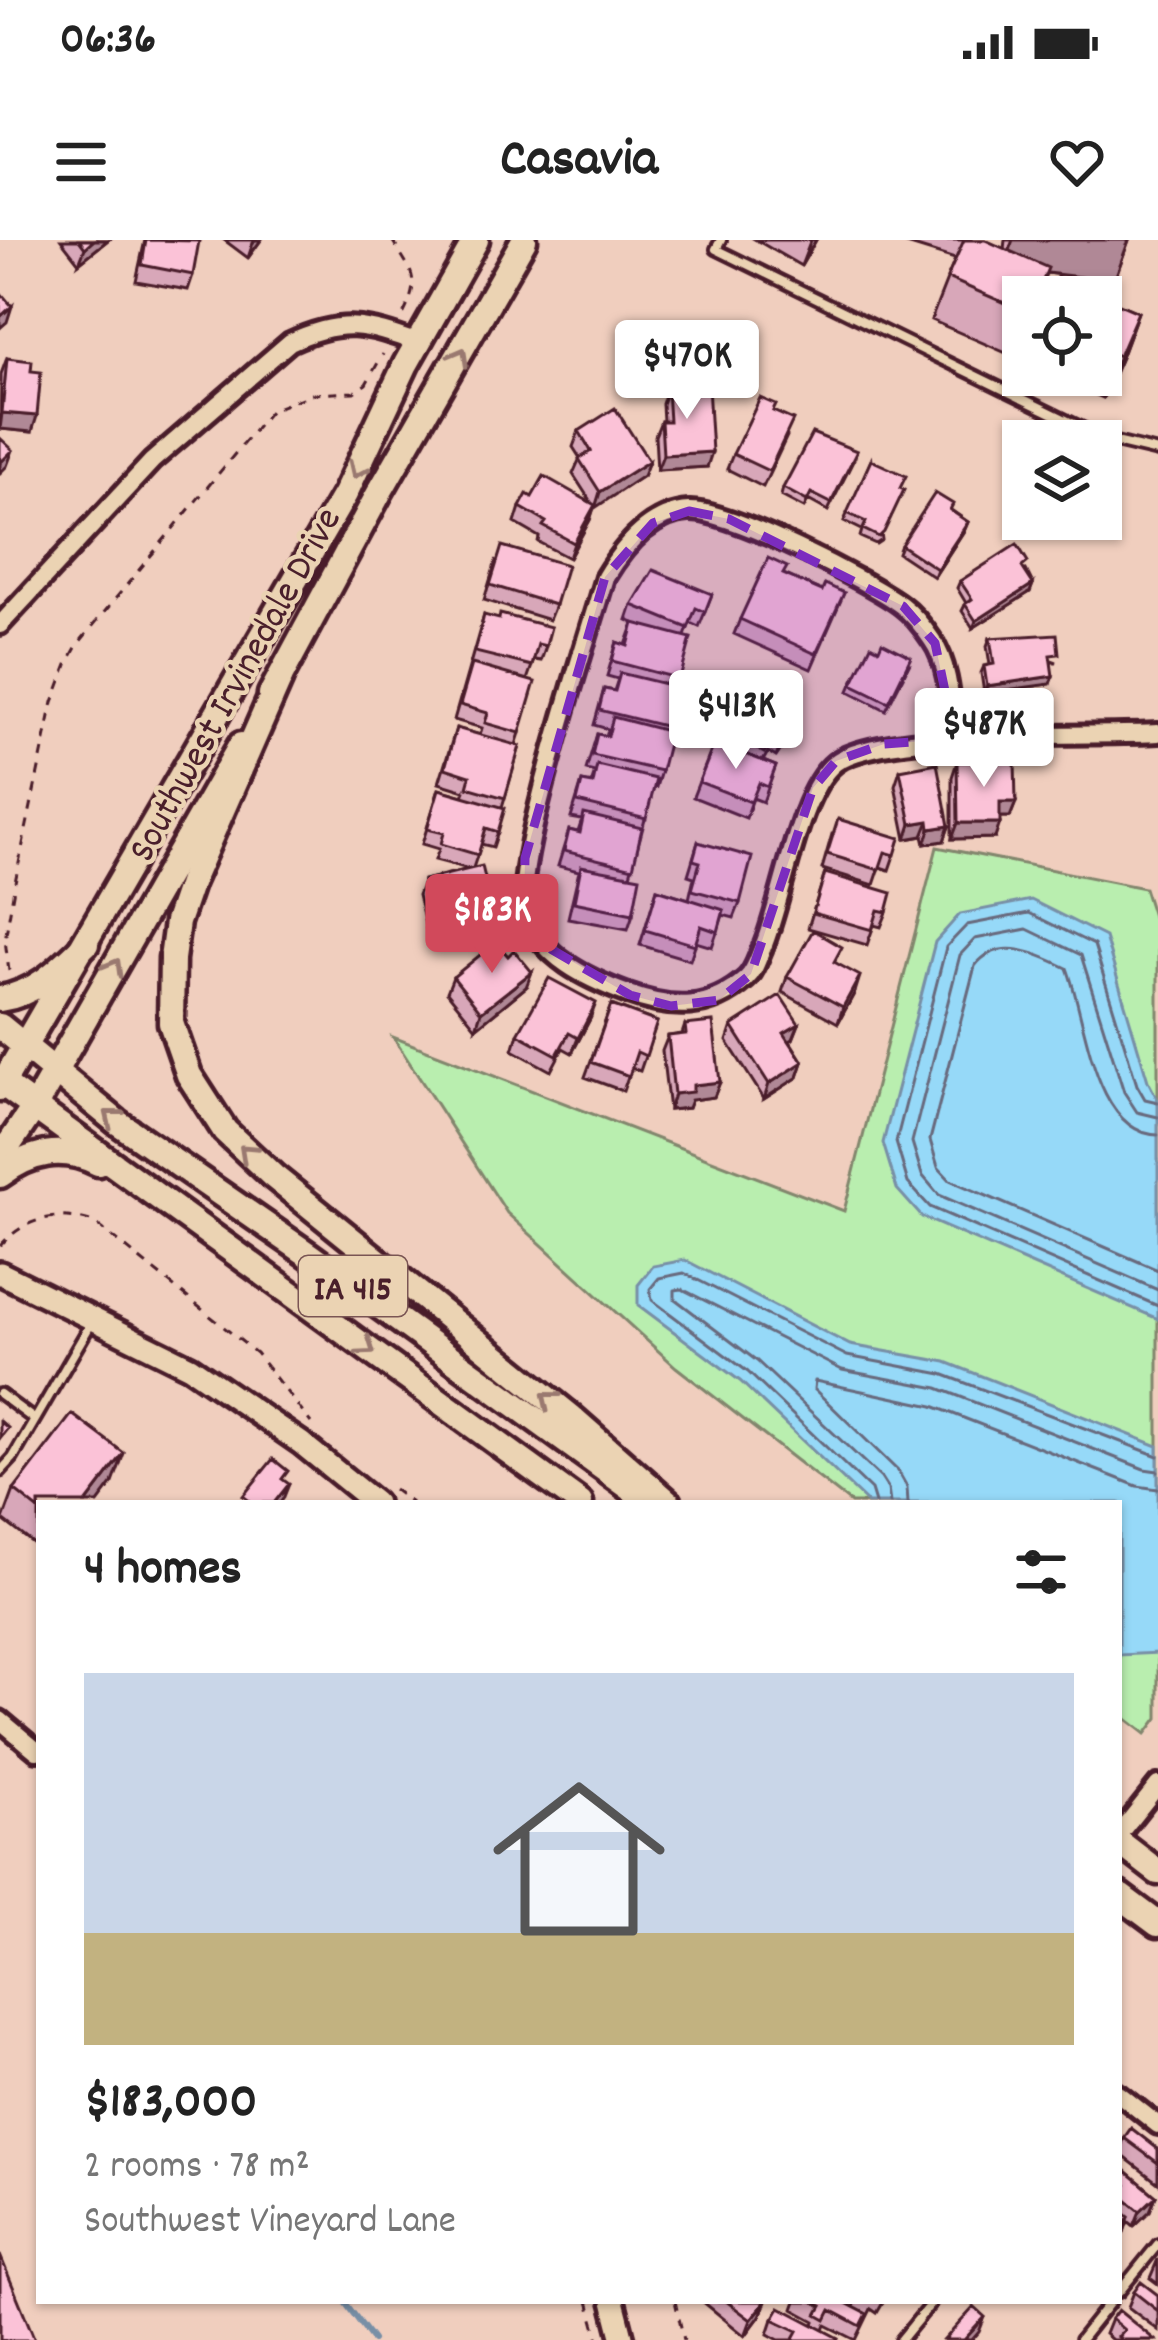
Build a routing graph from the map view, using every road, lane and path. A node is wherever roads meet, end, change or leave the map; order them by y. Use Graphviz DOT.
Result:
graph roads {
  1 [pos="392,240"];
  2 [pos="476,240"];
  3 [pos="524,240"];
  4 [pos="721,240"];
  5 [pos="393,334"];
  6 [pos="418,343"];
  7 [pos="1158,452"];
  8 [pos="0,625"];
  9 [pos="280,677"];
  10 [pos="1158,733"];
  11 [pos="955,739"];
  12 [pos="86,944"];
  13 [pos="5,988"];
  14 [pos="0,1026"];
  15 [pos="26,1046"];
  16 [pos="56,1069"];
  17 [pos="1,1085"];
  18 [pos="35,1106"];
  19 [pos="0,1158"];
  20 [pos="0,1175"];
  21 [pos="134,1180"];
  22 [pos="0,1246"];
  23 [pos="0,1273"];
  24 [pos="94,1318"];
  25 [pos="0,1394"];
  26 [pos="35,1420"];
  27 [pos="311,1423"];
  28 [pos="0,1472"];
  29 [pos="380,1493"];
  30 [pos="576,1500"];
  31 [pos="647,1500"];
  32 [pos="666,1500"];
  33 [pos="0,1720"];
  34 [pos="36,1750"];
  35 [pos="1158,1784"];
  36 [pos="1122,1834"];
  37 [pos="1122,1841"];
  38 [pos="1158,1872"];
  39 [pos="1122,1897"];
  40 [pos="1158,1924"];
  41 [pos="1122,2096"];
  42 [pos="1158,2125"];
  43 [pos="1158,2244"];
  44 [pos="1122,2288"];
  45 [pos="589,2304"];
  46 [pos="614,2304"];
  47 [pos="676,2304"];
  48 [pos="931,2304"];
  49 [pos="1110,2304"];
  50 [pos="599,2340"];
  51 [pos="622,2340"];
  52 [pos="684,2340"];
  53 [pos="901,2340"];
  54 [pos="1080,2340"];
  1 -- 5 [label="path"];
  2 -- 6 [label="main road, Southwest Irvinedale Drive"];
  9 -- 3 [label="main road, Southwest Irvinedale Drive, one-way"];
  4 -- 7 [label="lane"];
  5 -- 6 [label="street"];
  5 -- 8 [label="street"];
  5 -- 13 [label="path"];
  6 -- 12 [label="main road, Southwest Irvinedale Drive, one-way"];
  16 -- 9 [label="main road, Southwest Irvinedale Drive, one-way"];
  32 -- 9 [label="main road, one-way"];
  10 -- 11 [label="street"];
  11 -- 11 [label="street"];
  12 -- 13 [label="main road"];
  12 -- 15 [label="main road, Southwest Irvinedale Drive"];
  14 -- 15 [label="main road, IA 415"];
  15 -- 16 [label="main road, IA 415"];
  15 -- 17 [label="main road, Southwest Irvinedale Drive"];
  16 -- 18 [label="main road, Southwest Irvinedale Drive"];
  31 -- 16 [label="main road, IA 415, one-way"];
  17 -- 18 [label="main road, IA 415"];
  18 -- 19 [label="main road, Southwest Irvinedale Drive"];
  18 -- 21 [label="main road, IA 415"];
  20 -- 21 [label="main road"];
  21 -- 30 [label="main road, IA 415, one-way"];
  22 -- 27 [label="path"];
  23 -- 24 [label="street"];
  24 -- 26 [label="lane"];
  24 -- 29 [label="street"];
  25 -- 26 [label="lane"];
  26 -- 28 [label="lane"];
  33 -- 34 [label="street"];
  35 -- 36 [label="street"];
  37 -- 38 [label="main road"];
  39 -- 40 [label="main road"];
  41 -- 42 [label="street"];
  43 -- 44 [label="lane"];
  45 -- 50 [label="path"];
  46 -- 51 [label="street"];
  47 -- 52 [label="path"];
  48 -- 53 [label="lane"];
  49 -- 54 [label="lane"];
}
